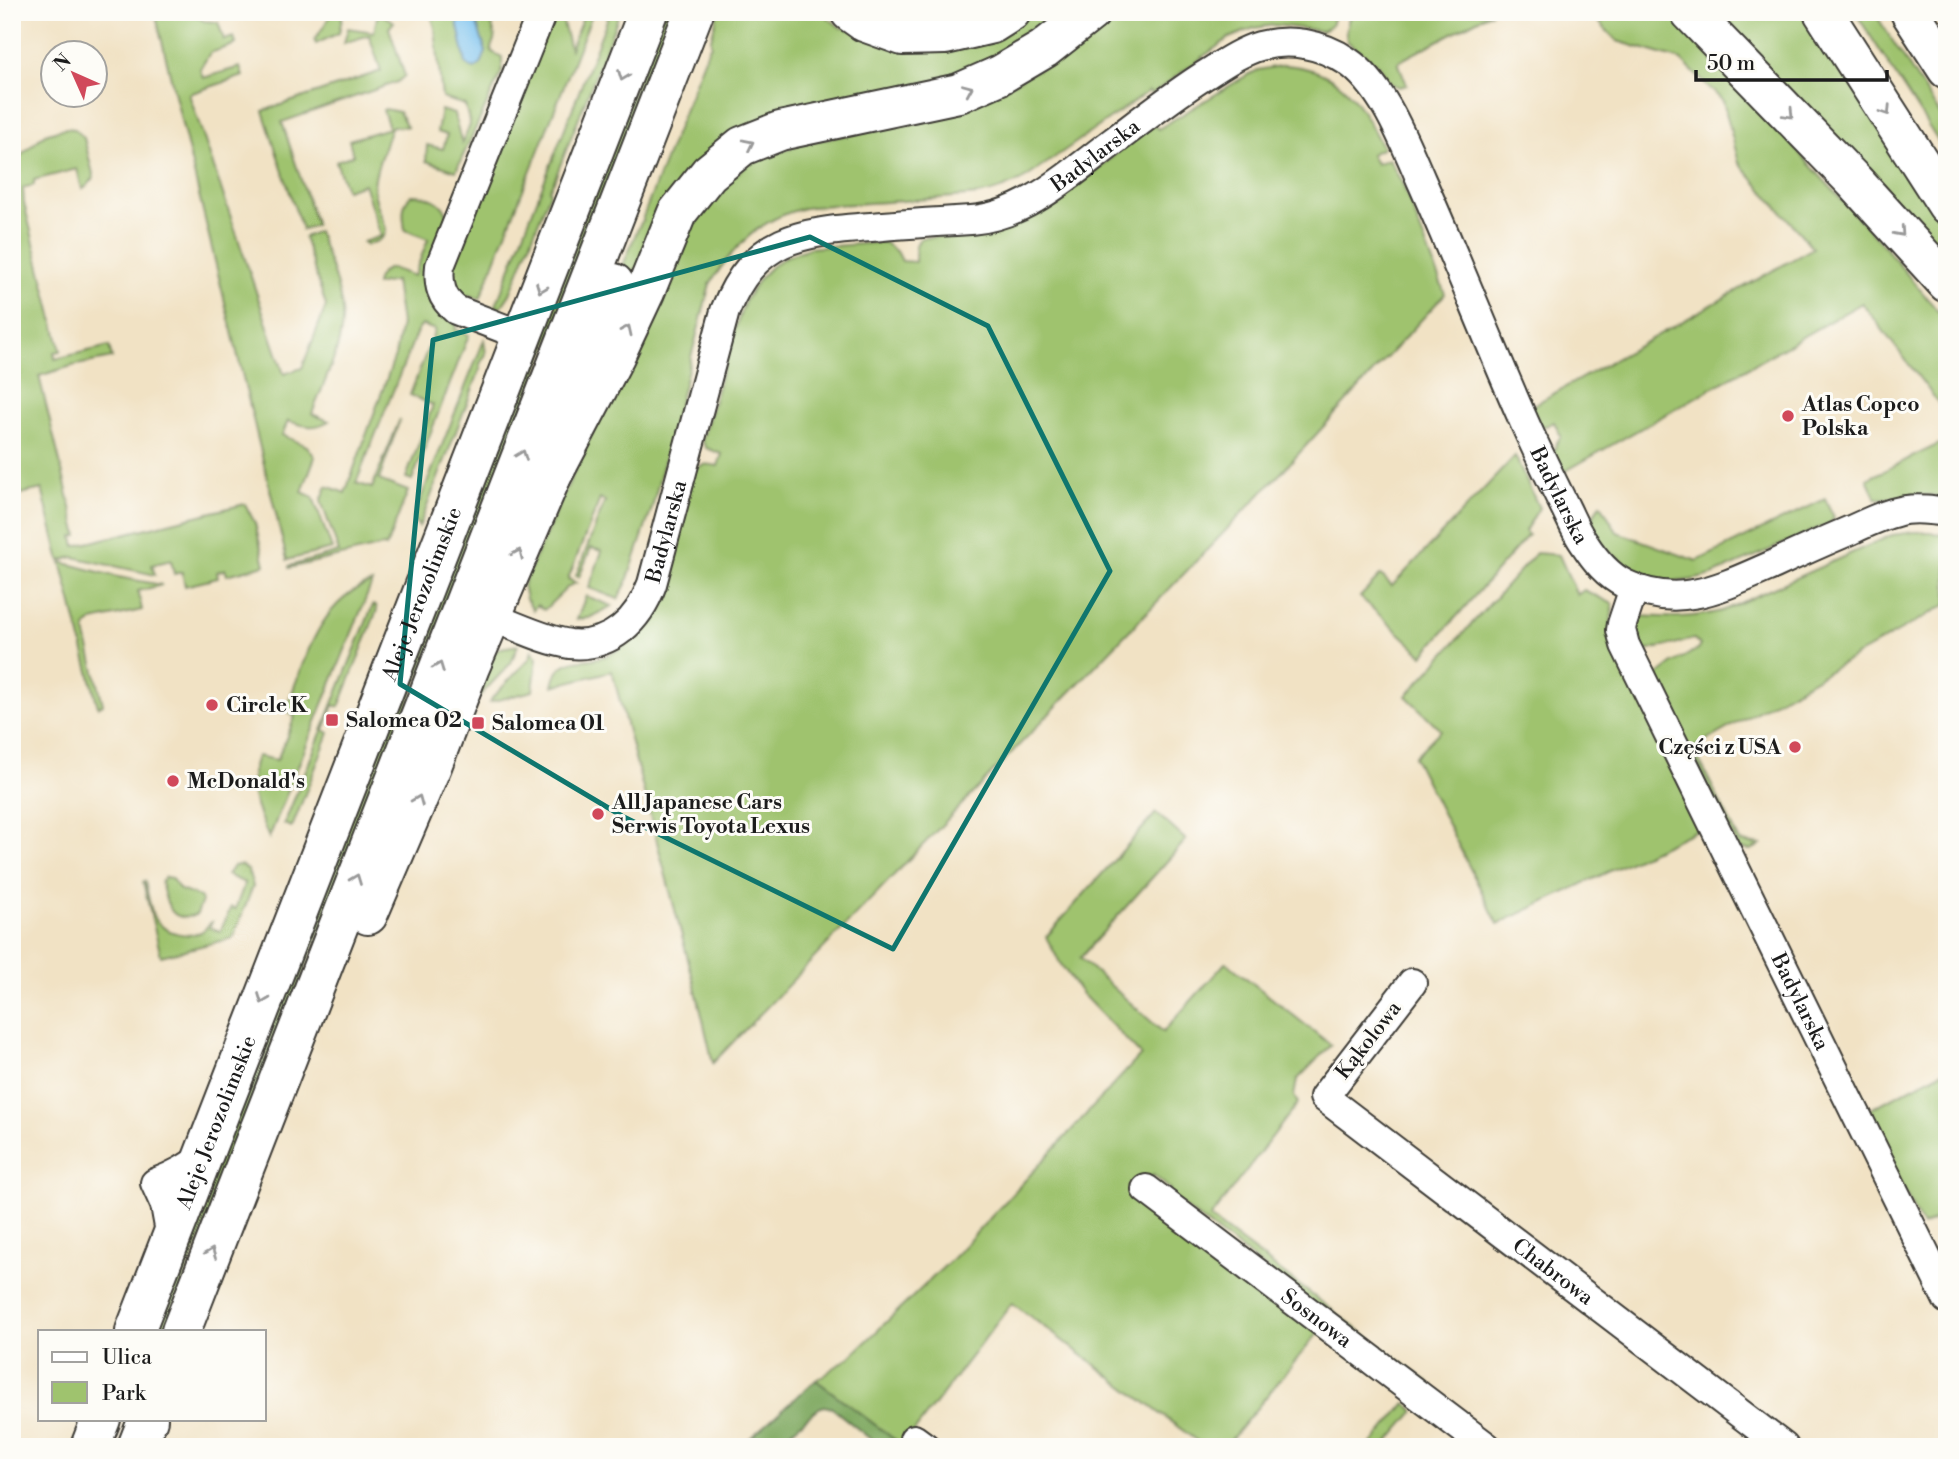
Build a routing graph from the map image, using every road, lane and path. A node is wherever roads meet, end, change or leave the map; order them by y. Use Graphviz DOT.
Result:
graph roads {
  1 [pos="542,12"];
  2 [pos="648,12"];
  3 [pos="694,12"];
  4 [pos="850,12"];
  5 [pos="1011,12"];
  6 [pos="1091,12"];
  7 [pos="1690,12"];
  8 [pos="1823,12"];
  9 [pos="1910,12"];
  10 [pos="1947,69"];
  11 [pos="634,166"];
  12 [pos="1947,205"];
  13 [pos="1947,283"];
  14 [pos="523,336"];
  15 [pos="551,478"];
  16 [pos="1947,512"];
  17 [pos="1634,588"];
  18 [pos="491,617"];
  19 [pos="1412,983"];
  20 [pos="287,1056"];
  21 [pos="1324,1097"];
  22 [pos="1146,1189"];
  23 [pos="1947,1299"];
  24 [pos="135,1330"];
  25 [pos="181,1330"];
  26 [pos="101,1420"];
  27 [pos="148,1420"];
  28 [pos="90,1447"];
  29 [pos="137,1447"];
  30 [pos="1487,1447"];
  31 [pos="1784,1447"];
  1 -- 14 [label="street"];
  2 -- 14 [label="main road, Aleje Jerozolimskie, one-way"];
  3 -- 11 [label="main road, Aleje Jerozolimskie"];
  4 -- 5 [label="main road"];
  15 -- 6 [label="main road, one-way"];
  7 -- 13 [label="main road, one-way"];
  8 -- 12 [label="main road, one-way"];
  9 -- 10 [label="main road"];
  11 -- 15 [label="main road"];
  20 -- 11 [label="main road, Aleje Jerozolimskie, one-way"];
  14 -- 24 [label="main road, Aleje Jerozolimskie, one-way"];
  18 -- 15 [label="main road, one-way"];
  16 -- 17 [label="street, Badylarska"];
  17 -- 18 [label="street, Badylarska"];
  17 -- 23 [label="street, Badylarska"];
  20 -- 18 [label="main road, one-way"];
  19 -- 21 [label="street, Kąkolowa"];
  25 -- 20 [label="main road, Aleje Jerozolimskie, one-way"];
  21 -- 31 [label="street, Chabrowa"];
  22 -- 30 [label="street, Sosnowa"];
  26 -- 28 [label="main road"];
  27 -- 29 [label="main road"];
}
